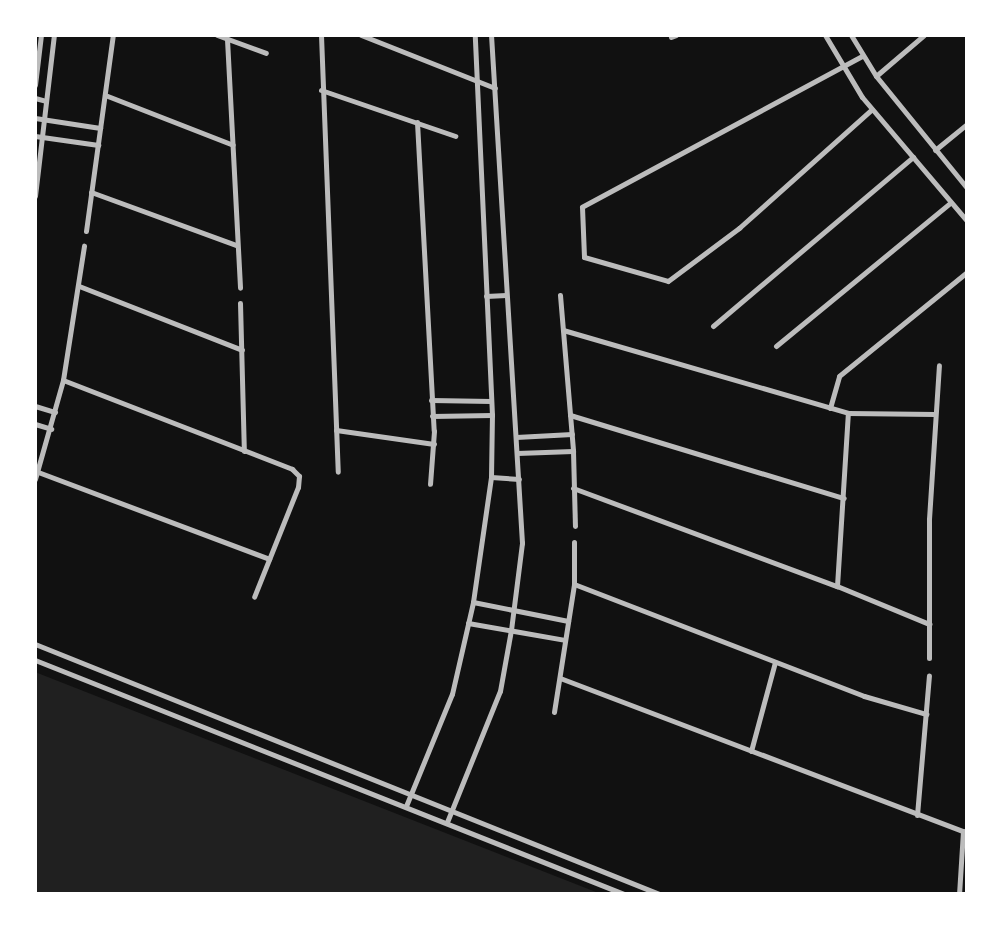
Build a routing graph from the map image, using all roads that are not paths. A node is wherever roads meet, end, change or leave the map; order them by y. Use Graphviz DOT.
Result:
graph roads {
  1 [pos="41,35"];
  2 [pos="54,35"];
  3 [pos="113,35"];
  4 [pos="217,35"];
  5 [pos="321,35"];
  6 [pos="361,35"];
  7 [pos="475,35"];
  8 [pos="491,35"];
  9 [pos="825,35"];
  10 [pos="851,35"];
  11 [pos="924,35"];
  12 [pos="227,39"];
  13 [pos="266,53"];
  14 [pos="862,56"];
  15 [pos="842,69"];
  16 [pos="876,76"];
  17 [pos="35,82"];
  18 [pos="477,83"];
  19 [pos="48,85"];
  20 [pos="495,88"];
  21 [pos="321,90"];
  22 [pos="105,95"];
  23 [pos="35,98"];
  24 [pos="47,101"];
  25 [pos="872,109"];
  26 [pos="35,118"];
  27 [pos="44,120"];
  28 [pos="417,122"];
  29 [pos="967,124"];
  30 [pos="100,128"];
  31 [pos="35,136"];
  32 [pos="455,136"];
  33 [pos="43,137"];
  34 [pos="98,145"];
  35 [pos="233,145"];
  36 [pos="935,150"];
  37 [pos="914,158"];
  38 [pos="967,188"];
  39 [pos="92,191"];
  40 [pos="35,196"];
  41 [pos="950,203"];
  42 [pos="967,221"];
  43 [pos="86,232"];
  44 [pos="236,245"];
  45 [pos="84,246"];
  46 [pos="967,272"];
  47 [pos="79,286"];
  48 [pos="240,288"];
  49 [pos="506,295"];
  50 [pos="560,295"];
  51 [pos="486,296"];
  52 [pos="240,303"];
  53 [pos="713,326"];
  54 [pos="563,330"];
  55 [pos="776,346"];
  56 [pos="242,350"];
  57 [pos="939,365"];
  58 [pos="62,380"];
  59 [pos="431,400"];
  60 [pos="491,401"];
  61 [pos="35,407"];
  62 [pos="830,408"];
  63 [pos="55,412"];
  64 [pos="848,413"];
  65 [pos="935,414"];
  66 [pos="492,415"];
  67 [pos="570,415"];
  68 [pos="432,416"];
  69 [pos="35,424"];
  70 [pos="51,429"];
  71 [pos="336,430"];
  72 [pos="572,434"];
  73 [pos="516,437"];
  74 [pos="434,444"];
  75 [pos="244,451"];
  76 [pos="573,451"];
  77 [pos="517,453"];
  78 [pos="37,472"];
  79 [pos="338,472"];
  80 [pos="491,477"];
  81 [pos="35,479"];
  82 [pos="519,479"];
  83 [pos="430,484"];
  84 [pos="573,488"];
  85 [pos="844,498"];
  86 [pos="575,526"];
  87 [pos="575,542"];
  88 [pos="269,559"];
  89 [pos="574,584"];
  90 [pos="837,586"];
  91 [pos="254,597"];
  92 [pos="472,602"];
  93 [pos="514,610"];
  94 [pos="568,621"];
  95 [pos="468,623"];
  96 [pos="929,624"];
  97 [pos="512,630"];
  98 [pos="565,640"];
  99 [pos="35,644"];
  100 [pos="929,658"];
  101 [pos="35,660"];
  102 [pos="775,662"];
  103 [pos="929,676"];
  104 [pos="560,678"];
  105 [pos="554,712"];
  106 [pos="926,714"];
  107 [pos="751,751"];
  108 [pos="411,793"];
  109 [pos="406,806"];
  110 [pos="452,809"];
  111 [pos="917,815"];
  112 [pos="447,822"];
  113 [pos="624,894"];
  114 [pos="659,894"];
  115 [pos="959,894"];
  1 -- 17 [label="street"];
  2 -- 19 [label="street"];
  3 -- 22 [label="street"];
  4 -- 12 [label="street"];
  5 -- 21 [label="street"];
  6 -- 18 [label="street"];
  7 -- 18 [label="street"];
  8 -- 20 [label="street"];
  9 -- 15 [label="street"];
  10 -- 14 [label="street"];
  11 -- 16 [label="street"];
  12 -- 13 [label="street"];
  12 -- 35 [label="street"];
  14 -- 15 [label="street"];
  14 -- 16 [label="street"];
  15 -- 25 [label="street"];
  15 -- 25 [label="street"];
  16 -- 36 [label="street"];
  17 -- 19 [label="street"];
  18 -- 20 [label="street"];
  18 -- 51 [label="street"];
  19 -- 24 [label="street"];
  20 -- 49 [label="street"];
  21 -- 28 [label="street"];
  21 -- 71 [label="street"];
  22 -- 30 [label="street"];
  22 -- 35 [label="street"];
  23 -- 24 [label="street"];
  24 -- 27 [label="street"];
  25 -- 37 [label="street"];
  26 -- 27 [label="street"];
  27 -- 30 [label="street"];
  27 -- 33 [label="street"];
  28 -- 32 [label="street"];
  28 -- 59 [label="street"];
  29 -- 36 [label="street"];
  30 -- 34 [label="street"];
  31 -- 33 [label="street"];
  33 -- 34 [label="street"];
  33 -- 40 [label="street"];
  34 -- 39 [label="street"];
  35 -- 44 [label="street"];
  36 -- 38 [label="street"];
  37 -- 41 [label="street"];
  37 -- 53 [label="street"];
  39 -- 43 [label="street"];
  39 -- 44 [label="street"];
  41 -- 42 [label="street"];
  41 -- 55 [label="street"];
  44 -- 48 [label="street"];
  45 -- 47 [label="street"];
  46 -- 62 [label="street"];
  47 -- 56 [label="street"];
  47 -- 58 [label="street"];
  49 -- 51 [label="street"];
  49 -- 73 [label="street"];
  50 -- 54 [label="street"];
  51 -- 60 [label="street"];
  52 -- 56 [label="street"];
  54 -- 62 [label="street"];
  54 -- 67 [label="street"];
  56 -- 75 [label="street"];
  57 -- 65 [label="street"];
  58 -- 63 [label="street"];
  58 -- 75 [label="street"];
  59 -- 60 [label="street"];
  59 -- 68 [label="street"];
  60 -- 66 [label="street"];
  61 -- 63 [label="street"];
  62 -- 64 [label="street"];
  63 -- 70 [label="street"];
  64 -- 65 [label="street"];
  64 -- 85 [label="street"];
  65 -- 96 [label="street"];
  66 -- 68 [label="street"];
  66 -- 80 [label="street"];
  67 -- 72 [label="street"];
  67 -- 85 [label="street"];
  68 -- 74 [label="street"];
  69 -- 70 [label="street"];
  70 -- 78 [label="street"];
  71 -- 74 [label="street"];
  71 -- 79 [label="street"];
  72 -- 73 [label="street"];
  72 -- 76 [label="street"];
  73 -- 77 [label="street"];
  74 -- 83 [label="street"];
  75 -- 88 [label="street"];
  76 -- 77 [label="street"];
  76 -- 84 [label="street"];
  77 -- 82 [label="street"];
  78 -- 81 [label="street"];
  78 -- 88 [label="street"];
  80 -- 82 [label="street"];
  80 -- 92 [label="street"];
  82 -- 93 [label="street"];
  84 -- 86 [label="street"];
  84 -- 90 [label="street"];
  85 -- 90 [label="street"];
  87 -- 89 [label="street"];
  88 -- 91 [label="street"];
  89 -- 94 [label="street"];
  89 -- 102 [label="street"];
  90 -- 96 [label="street"];
  92 -- 93 [label="street"];
  92 -- 95 [label="street"];
  93 -- 94 [label="street"];
  93 -- 97 [label="street"];
  94 -- 98 [label="street"];
  95 -- 97 [label="street"];
  95 -- 108 [label="street"];
  96 -- 100 [label="street"];
  97 -- 98 [label="street"];
  97 -- 110 [label="street"];
  98 -- 104 [label="street"];
  99 -- 108 [label="street"];
  101 -- 109 [label="street"];
  102 -- 106 [label="street"];
  102 -- 107 [label="street"];
  103 -- 106 [label="street"];
  104 -- 105 [label="street"];
  104 -- 107 [label="street"];
  106 -- 111 [label="street"];
  107 -- 111 [label="street"];
  108 -- 109 [label="street"];
  108 -- 110 [label="street"];
  109 -- 112 [label="street"];
  110 -- 112 [label="street"];
  110 -- 114 [label="street"];
  111 -- 115 [label="street"];
  112 -- 113 [label="street"];
}
